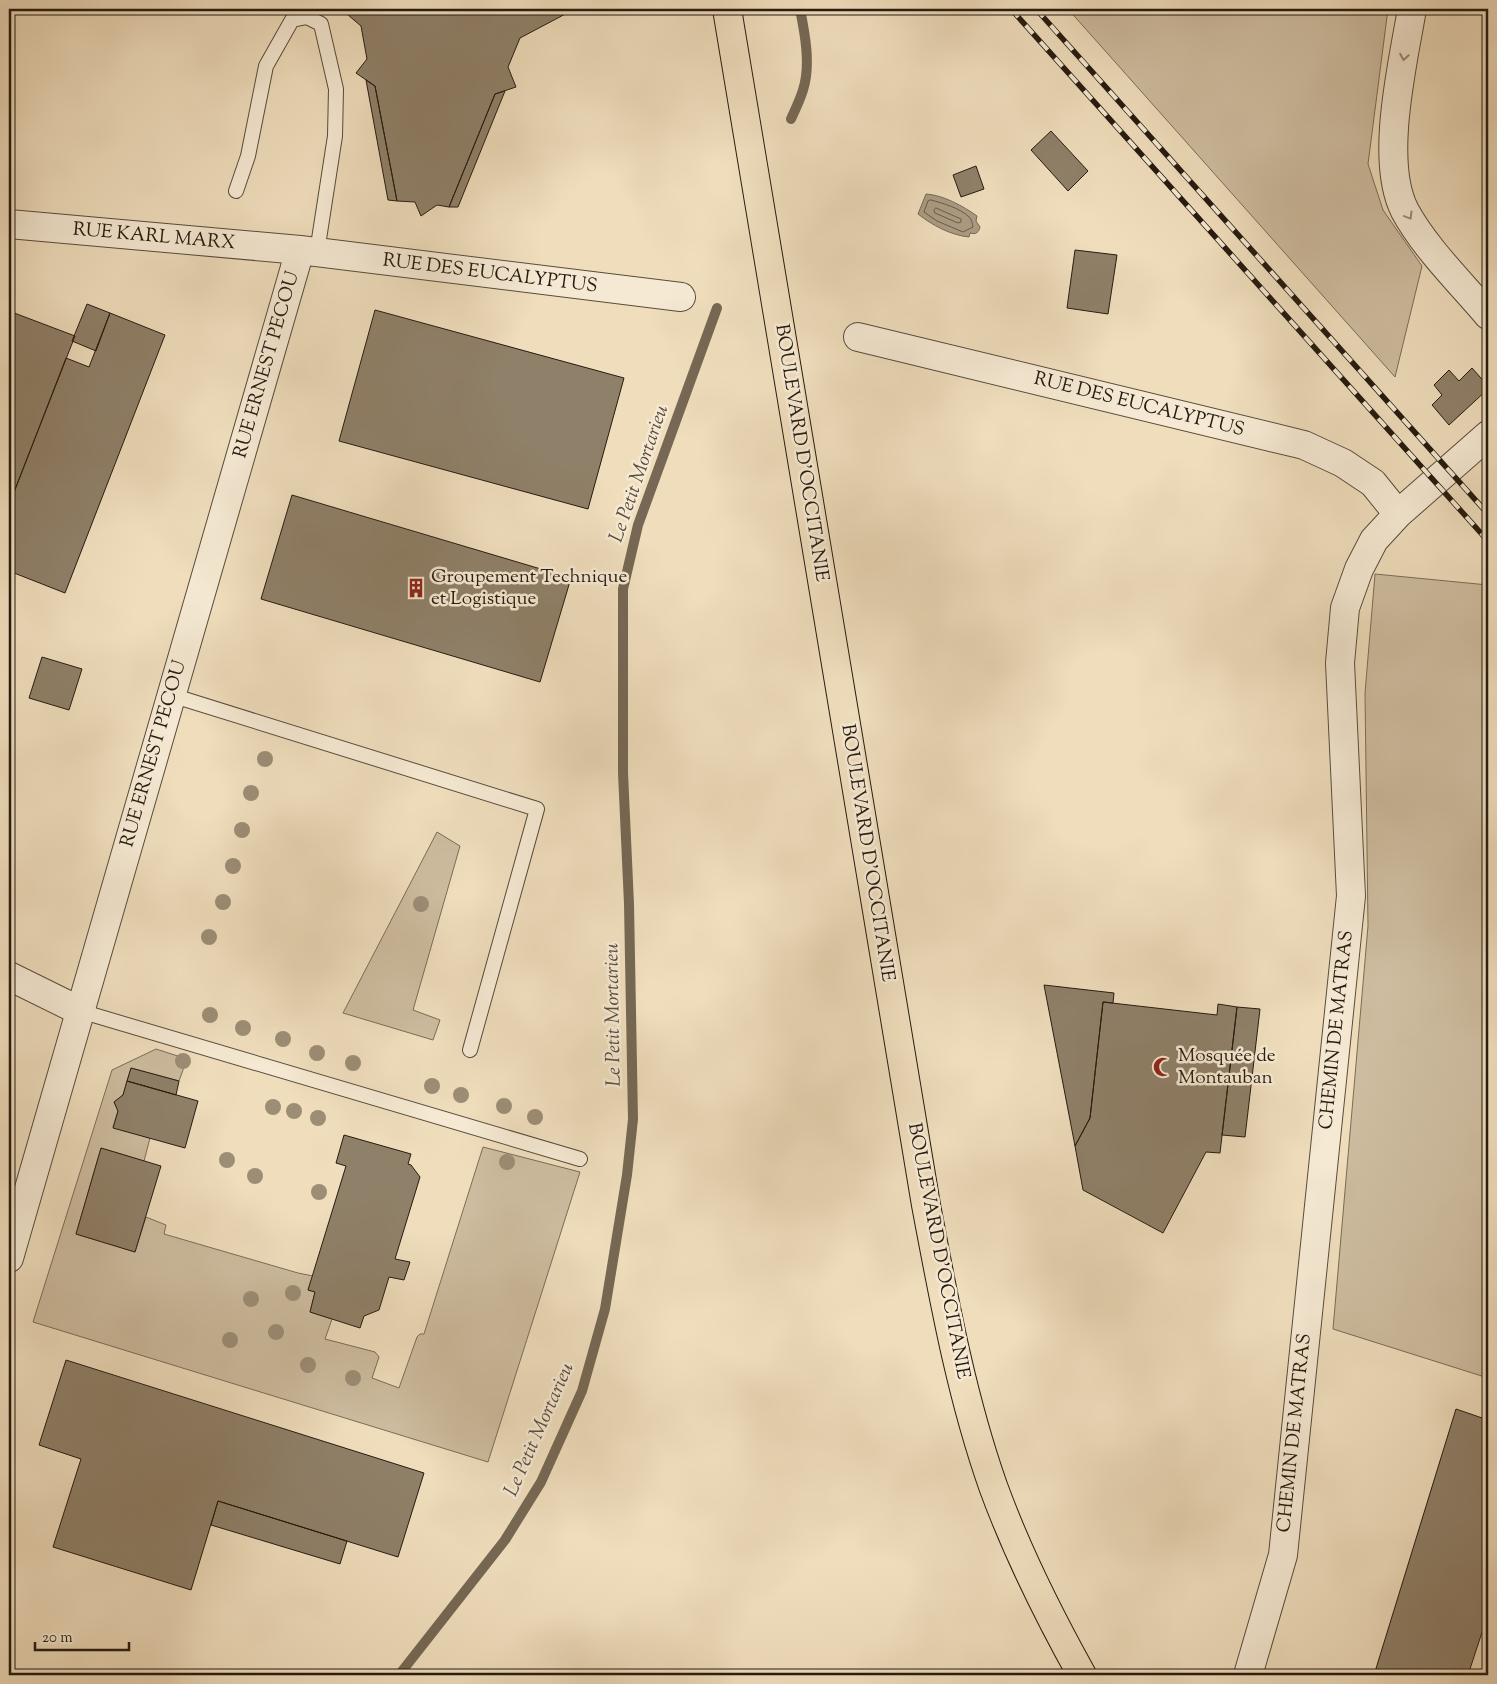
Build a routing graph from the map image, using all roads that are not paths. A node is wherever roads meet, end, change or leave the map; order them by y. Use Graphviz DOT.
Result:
graph roads {
  1 [pos="727,9"];
  2 [pos="1412,9"];
  3 [pos="236,191"];
  4 [pos="9,224"];
  5 [pos="308,251"];
  6 [pos="681,297"];
  7 [pos="1488,315"];
  8 [pos="858,337"];
  9 [pos="1488,435"];
  10 [pos="1398,514"];
  11 [pos="171,695"];
  12 [pos="9,976"];
  13 [pos="80,1011"];
  14 [pos="470,1050"];
  15 [pos="580,1159"];
  16 [pos="9,1258"];
  17 [pos="1082,1675"];
  18 [pos="1248,1675"];
  1 -- 17 [label="main road, BOULEVARD D'OCCITANIE"];
  2 -- 7 [label="street, one-way"];
  3 -- 5 [label="lane"];
  4 -- 5 [label="street, RUE KARL MARX"];
  5 -- 6 [label="street, RUE DES EUCALYPTUS"];
  5 -- 11 [label="street, RUE ERNEST PECOU"];
  8 -- 10 [label="street, RUE DES EUCALYPTUS"];
  9 -- 10 [label="street, CHEMIN DE MATRAS"];
  10 -- 18 [label="street, CHEMIN DE MATRAS"];
  11 -- 13 [label="street, RUE ERNEST PECOU"];
  11 -- 14 [label="lane"];
  12 -- 13 [label="street"];
  13 -- 15 [label="lane"];
  13 -- 16 [label="street, RUE ERNEST PECOU"];
}
